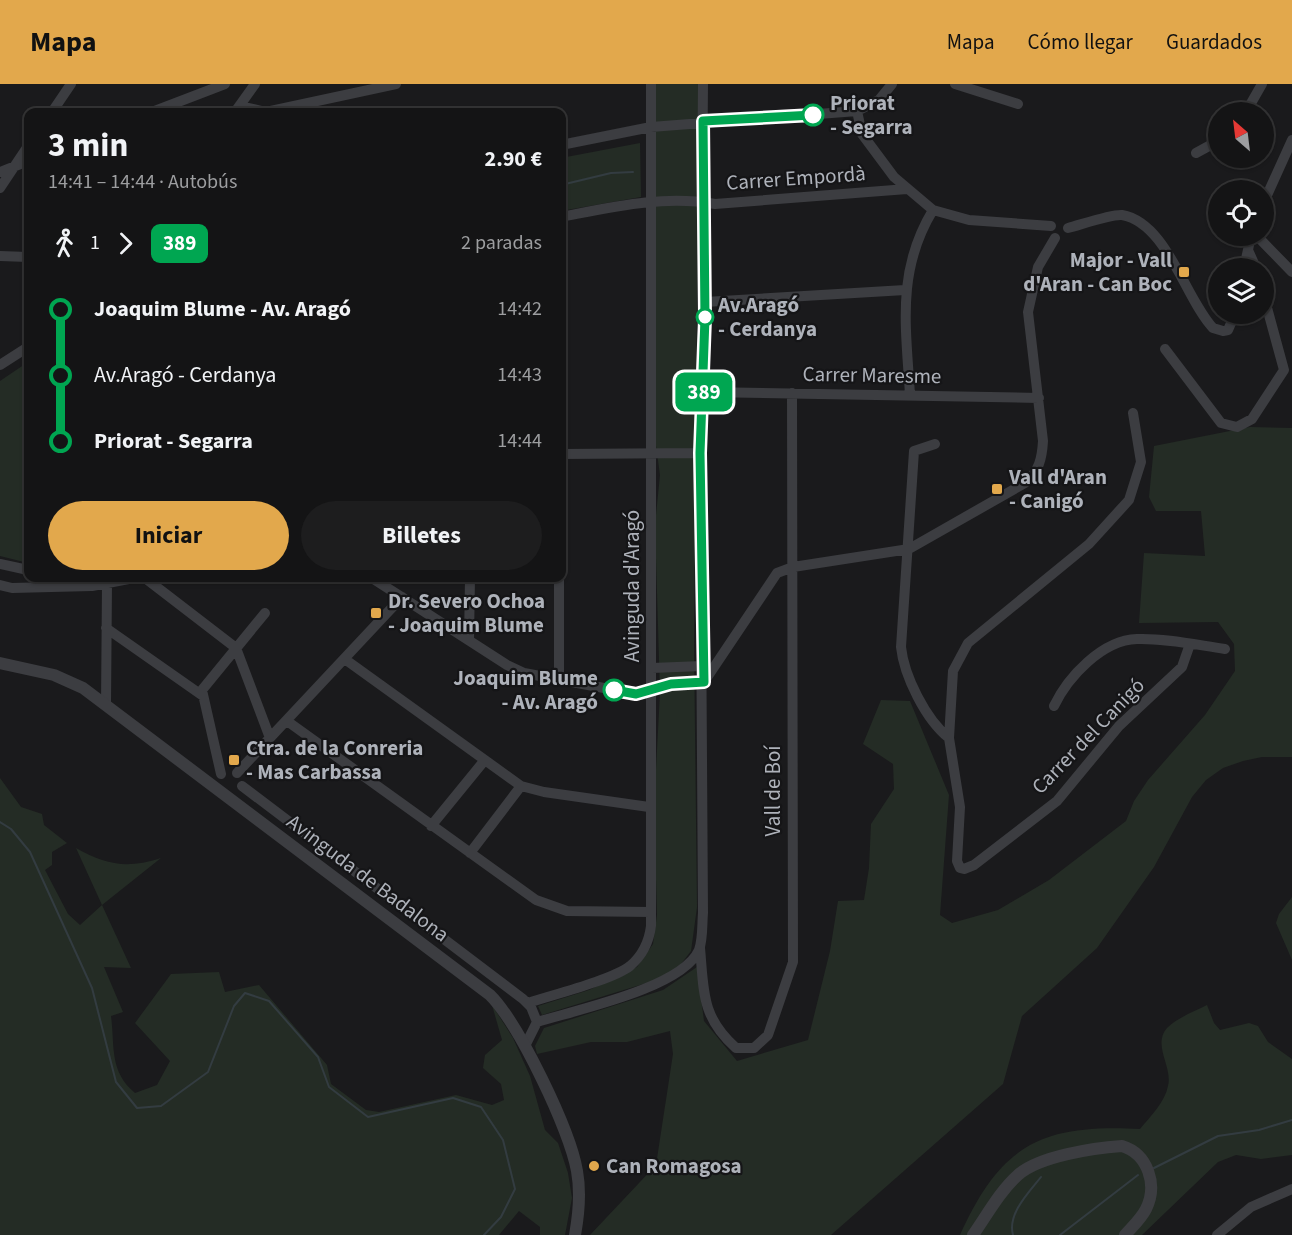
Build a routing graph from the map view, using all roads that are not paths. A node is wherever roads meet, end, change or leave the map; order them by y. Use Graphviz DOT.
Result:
graph roads {
  1 [pos="71,84"];
  2 [pos="225,84"];
  3 [pos="255,84"];
  4 [pos="396,84"];
  5 [pos="651,84"];
  6 [pos="703,84"];
  7 [pos="892,84"];
  8 [pos="956,84"];
  9 [pos="1262,84"];
  10 [pos="1252,102"];
  11 [pos="1017,104"];
  12 [pos="55,108"];
  13 [pos="162,108"];
  14 [pos="238,108"];
  15 [pos="285,108"];
  16 [pos="857,111"];
  17 [pos="703,121"];
  18 [pos="651,127"];
  19 [pos="1292,140"];
  20 [pos="566,144"];
  21 [pos="1208,146"];
  22 [pos="24,152"];
  23 [pos="1196,153"];
  24 [pos="24,163"];
  25 [pos="15,166"];
  26 [pos="0,172"];
  27 [pos="1274,180"];
  28 [pos="0,188"];
  29 [pos="908,189"];
  30 [pos="651,201"];
  31 [pos="702,201"];
  32 [pos="933,210"];
  33 [pos="566,216"];
  34 [pos="1051,226"];
  35 [pos="1068,228"];
  36 [pos="1055,238"];
  37 [pos="1249,246"];
  38 [pos="1267,246"];
  39 [pos="1248,249"];
  40 [pos="0,256"];
  41 [pos="24,257"];
  42 [pos="1246,258"];
  43 [pos="1252,258"];
  44 [pos="1292,272"];
  45 [pos="905,290"];
  46 [pos="705,302"];
  47 [pos="1208,320"];
  48 [pos="1211,324"];
  49 [pos="1231,324"];
  50 [pos="1272,324"];
  51 [pos="1165,349"];
  52 [pos="24,350"];
  53 [pos="0,365"];
  54 [pos="704,393"];
  55 [pos="792,393"];
  56 [pos="910,395"];
  57 [pos="1039,398"];
  58 [pos="1133,413"];
  59 [pos="935,444"];
  60 [pos="650,452"];
  61 [pos="700,453"];
  62 [pos="566,454"];
  63 [pos="909,549"];
  64 [pos="0,564"];
  65 [pos="793,567"];
  66 [pos="24,569"];
  67 [pos="112,582"];
  68 [pos="150,582"];
  69 [pos="378,582"];
  70 [pos="470,582"];
  71 [pos="559,582"];
  72 [pos="107,583"];
  73 [pos="0,585"];
  74 [pos="402,597"];
  75 [pos="265,613"];
  76 [pos="106,628"];
  77 [pos="469,640"];
  78 [pos="1190,644"];
  79 [pos="236,648"];
  80 [pos="1225,649"];
  81 [pos="724,652"];
  82 [pos="346,660"];
  83 [pos="0,663"];
  84 [pos="702,666"];
  85 [pos="652,668"];
  86 [pos="559,681"];
  87 [pos="704,682"];
  88 [pos="651,690"];
  89 [pos="203,696"];
  90 [pos="106,705"];
  91 [pos="1054,706"];
  92 [pos="287,721"];
  93 [pos="270,738"];
  94 [pos="949,738"];
  95 [pos="484,761"];
  96 [pos="237,773"];
  97 [pos="220,774"];
  98 [pos="209,784"];
  99 [pos="242,786"];
  100 [pos="521,786"];
  101 [pos="233,801"];
  102 [pos="649,807"];
  103 [pos="431,826"];
  104 [pos="470,854"];
  105 [pos="651,912"];
  106 [pos="700,948"];
  107 [pos="518,996"];
  108 [pos="498,1003"];
  109 [pos="528,1003"];
  110 [pos="537,1022"];
  111 [pos="525,1046"];
  112 [pos="1292,1190"];
  113 [pos="575,1235"];
  114 [pos="973,1235"];
  115 [pos="1125,1235"];
  116 [pos="1217,1235"];
  1 -- 12 [label="street"];
  2 -- 13 [label="street"];
  3 -- 14 [label="street"];
  4 -- 15 [label="street"];
  5 -- 18 [label="street, Avinguda d'Aragó"];
  6 -- 17 [label="street"];
  7 -- 16 [label="street"];
  8 -- 11 [label="street"];
  9 -- 10 [label="street"];
  16 -- 17 [label="street"];
  16 -- 29 [label="street"];
  17 -- 18 [label="street"];
  17 -- 31 [label="street"];
  18 -- 20 [label="street"];
  18 -- 30 [label="street, Avinguda d'Aragó"];
  19 -- 27 [label="street"];
  21 -- 23 [label="street"];
  22 -- 25 [label="street"];
  24 -- 25 [label="street"];
  25 -- 26 [label="street"];
  25 -- 28 [label="street"];
  29 -- 31 [label="street, Carrer Empordà"];
  29 -- 32 [label="street"];
  30 -- 31 [label="street, Carrer Empordà"];
  30 -- 33 [label="street, Carrer Empordà"];
  30 -- 60 [label="street, Avinguda d'Aragó"];
  31 -- 46 [label="street"];
  32 -- 34 [label="street"];
  32 -- 45 [label="street"];
  34 -- 35 [label="street"];
  34 -- 36 [label="street"];
  35 -- 36 [label="street"];
  35 -- 47 [label="street"];
  36 -- 57 [label="street"];
  37 -- 39 [label="street"];
  38 -- 44 [label="street"];
  39 -- 42 [label="street"];
  39 -- 43 [label="street"];
  40 -- 41 [label="street"];
  45 -- 46 [label="street"];
  45 -- 56 [label="street"];
  46 -- 54 [label="street"];
  48 -- 49 [label="street"];
  50 -- 51 [label="street"];
  52 -- 53 [label="street"];
  54 -- 55 [label="street, Carrer Maresme"];
  54 -- 61 [label="street"];
  55 -- 56 [label="street, Carrer Maresme"];
  55 -- 65 [label="street, Vall de Boí"];
  56 -- 57 [label="street, Carrer Maresme"];
  57 -- 63 [label="street"];
  58 -- 94 [label="street"];
  59 -- 63 [label="street"];
  60 -- 61 [label="street"];
  60 -- 62 [label="street"];
  60 -- 85 [label="street, Avinguda d'Aragó"];
  61 -- 84 [label="street"];
  63 -- 65 [label="street"];
  63 -- 94 [label="street"];
  64 -- 66 [label="street"];
  65 -- 81 [label="street"];
  65 -- 106 [label="street, Vall de Boí"];
  67 -- 72 [label="street"];
  68 -- 79 [label="street"];
  69 -- 74 [label="street"];
  70 -- 77 [label="street"];
  71 -- 86 [label="street"];
  72 -- 73 [label="street"];
  72 -- 76 [label="street"];
  74 -- 77 [label="street"];
  74 -- 82 [label="street"];
  75 -- 79 [label="street"];
  76 -- 89 [label="street"];
  76 -- 90 [label="street"];
  77 -- 86 [label="street"];
  78 -- 80 [label="street"];
  78 -- 91 [label="street"];
  78 -- 94 [label="street, Carrer del Canigó"];
  79 -- 89 [label="street"];
  79 -- 93 [label="street"];
  81 -- 84 [label="street"];
  81 -- 87 [label="street"];
  82 -- 92 [label="street"];
  82 -- 95 [label="street"];
  83 -- 90 [label="street, Avinguda de Badalona"];
  84 -- 85 [label="street"];
  84 -- 87 [label="street"];
  85 -- 88 [label="street, Avinguda d'Aragó"];
  86 -- 88 [label="street"];
  87 -- 88 [label="street"];
  87 -- 106 [label="street"];
  88 -- 102 [label="street, Avinguda d'Aragó"];
  89 -- 97 [label="street"];
  90 -- 98 [label="street, Avinguda de Badalona"];
  92 -- 93 [label="street"];
  92 -- 103 [label="street"];
  93 -- 96 [label="street"];
  95 -- 100 [label="street"];
  95 -- 103 [label="street"];
  96 -- 97 [label="street"];
  96 -- 99 [label="street"];
  97 -- 98 [label="street"];
  98 -- 101 [label="street, Avinguda de Badalona"];
  99 -- 101 [label="street"];
  99 -- 107 [label="street"];
  100 -- 102 [label="street"];
  100 -- 104 [label="street"];
  101 -- 108 [label="street, Avinguda de Badalona"];
  102 -- 105 [label="street, Avinguda d'Aragó"];
  103 -- 104 [label="street"];
  104 -- 105 [label="street"];
  105 -- 109 [label="street, Avinguda d'Aragó"];
  106 -- 110 [label="street"];
  107 -- 108 [label="street"];
  107 -- 109 [label="street"];
  108 -- 111 [label="street, Avinguda de Badalona"];
  109 -- 110 [label="street"];
  110 -- 111 [label="street"];
  111 -- 113 [label="street, Avinguda de Badalona"];
  112 -- 116 [label="street"];
  114 -- 115 [label="street"];
}
